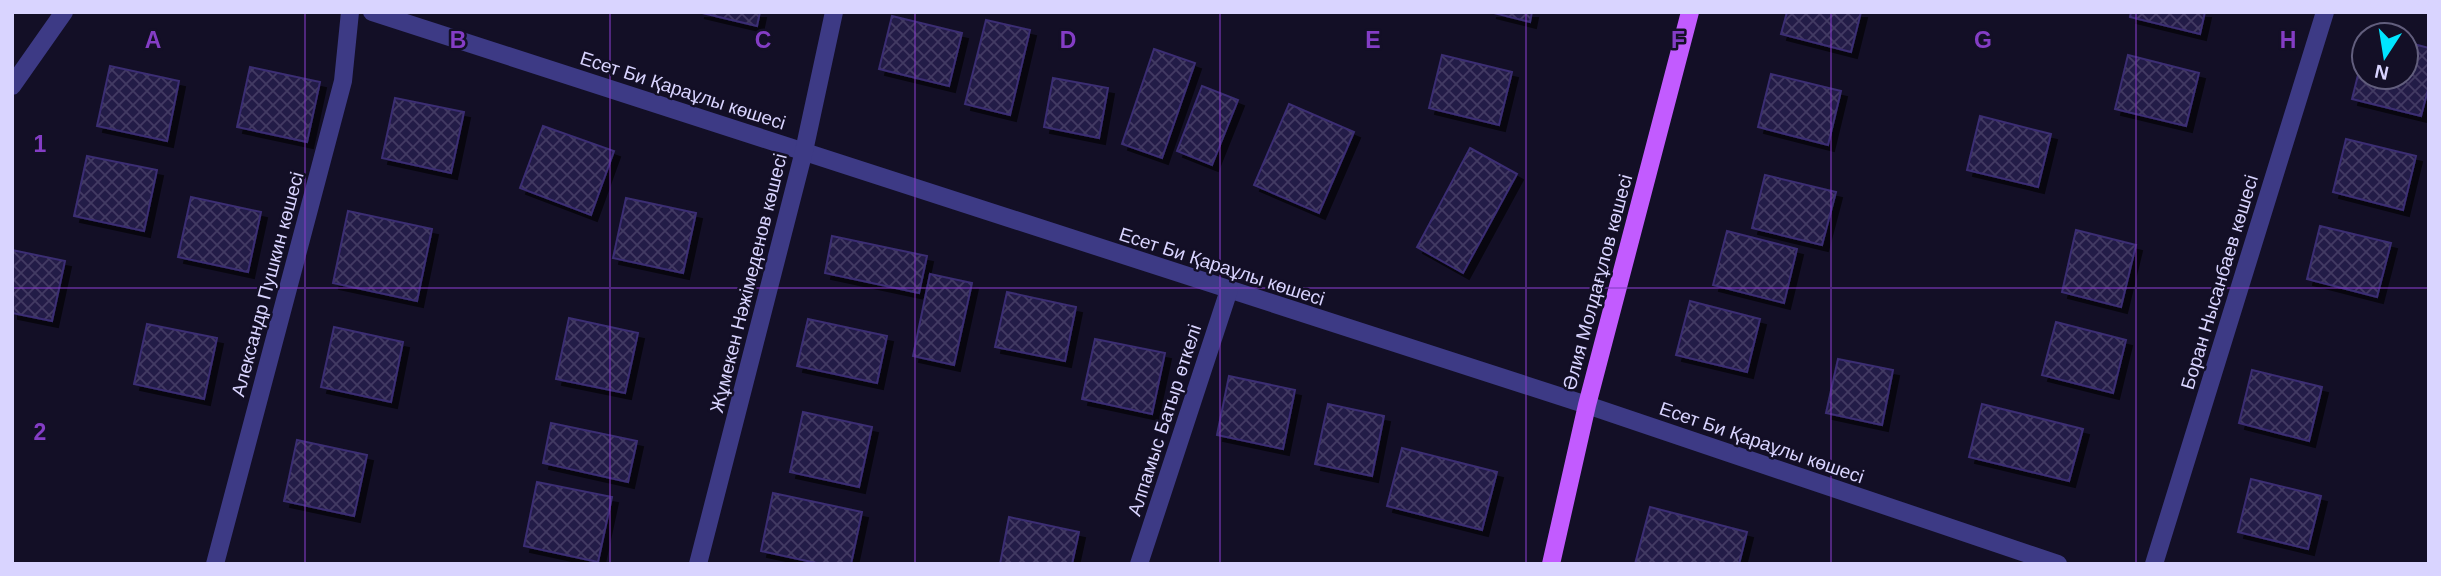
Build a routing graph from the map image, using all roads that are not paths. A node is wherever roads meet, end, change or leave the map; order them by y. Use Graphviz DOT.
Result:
graph roads {
  1 [pos="64,12"];
  2 [pos="350,12"];
  3 [pos="372,12"];
  4 [pos="834,12"];
  5 [pos="1690,12"];
  6 [pos="2325,12"];
  7 [pos="12,86"];
  8 [pos="804,151"];
  9 [pos="1229,290"];
  10 [pos="1587,405"];
  11 [pos="215,564"];
  12 [pos="698,564"];
  13 [pos="1139,564"];
  14 [pos="1551,564"];
  15 [pos="2058,564"];
  16 [pos="2154,564"];
  1 -- 7 [label="street"];
  2 -- 11 [label="street, Александр Пушкин көшесі"];
  3 -- 8 [label="street, Есет Би Қараұлы көшесі"];
  4 -- 8 [label="street, Жұмекен Нәжімеденов көшесі"];
  5 -- 10 [label="main road, Әлия Молдағұлов көшесі"];
  6 -- 16 [label="street, Боран Нысанбаев көшесі"];
  8 -- 9 [label="street, Есет Би Қараұлы көшесі"];
  8 -- 12 [label="street, Жұмекен Нәжімеденов көшесі"];
  9 -- 10 [label="street, Есет Би Қараұлы көшесі"];
  9 -- 13 [label="street, Алпамыс Батыр өткелі"];
  10 -- 14 [label="main road, Әлия Молдағұлов көшесі"];
  10 -- 15 [label="street, Есет Би Қараұлы көшесі"];
}
